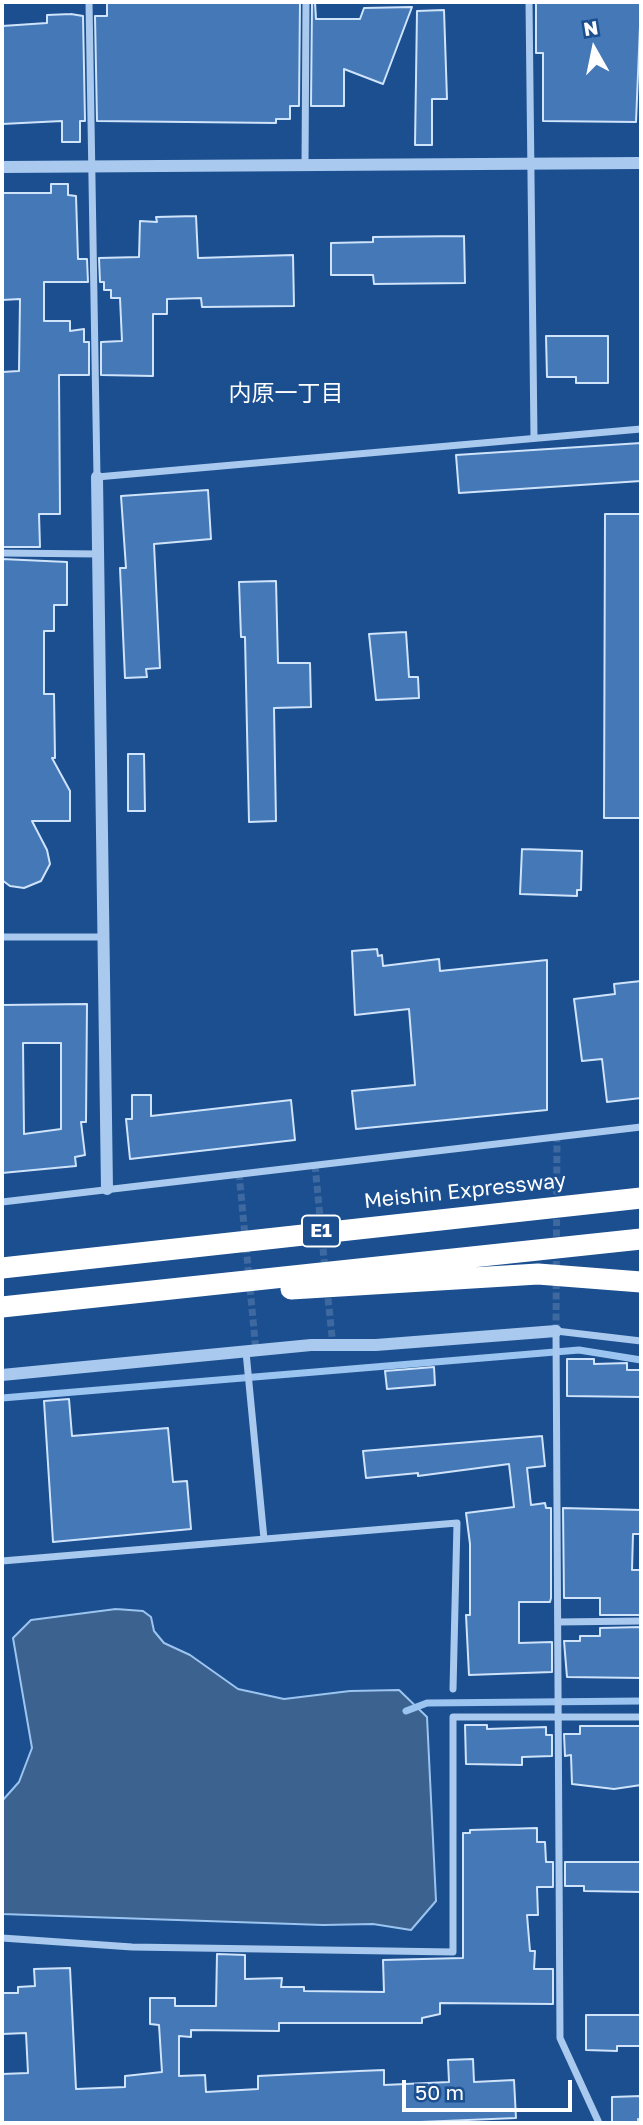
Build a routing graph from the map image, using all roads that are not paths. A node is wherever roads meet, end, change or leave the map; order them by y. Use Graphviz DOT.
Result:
graph roads {
  1 [pos="89,2"];
  2 [pos="306,2"];
  3 [pos="529,2"];
  4 [pos="641,163"];
  5 [pos="531,164"];
  6 [pos="305,165"];
  7 [pos="2,167"];
  8 [pos="92,167"];
  9 [pos="641,429"];
  10 [pos="534,438"];
  11 [pos="97,477"];
  12 [pos="2,553"];
  13 [pos="98,554"];
  14 [pos="2,937"];
  15 [pos="105,937"];
  16 [pos="641,1127"];
  17 [pos="107,1189"];
  18 [pos="641,1198"];
  19 [pos="2,1202"];
  20 [pos="641,1239"];
  21 [pos="2,1268"];
  22 [pos="641,1282"];
  23 [pos="2,1307"];
  24 [pos="2,1319"];
  25 [pos="556,1337"];
  26 [pos="641,1341"];
  27 [pos="246,1352"];
  28 [pos="2,1375"];
  29 [pos="264,1539"];
  30 [pos="2,1561"];
  31 [pos="641,1621"];
  32 [pos="558,1622"];
  33 [pos="453,1689"];
  34 [pos="558,1714"];
  35 [pos="641,1717"];
  36 [pos="2,1938"];
  37 [pos="599,2123"];
  1 -- 8 [label="street"];
  2 -- 6 [label="street"];
  3 -- 5 [label="street"];
  4 -- 5 [label="street"];
  5 -- 6 [label="street"];
  5 -- 10 [label="street"];
  6 -- 8 [label="street"];
  7 -- 8 [label="street"];
  8 -- 11 [label="street"];
  9 -- 10 [label="street"];
  10 -- 11 [label="street"];
  11 -- 13 [label="street"];
  12 -- 13 [label="street"];
  13 -- 15 [label="street"];
  14 -- 15 [label="street"];
  15 -- 17 [label="street"];
  16 -- 17 [label="street"];
  17 -- 19 [label="street"];
  18 -- 21 [label="highway, Meishin Expressway / E1"];
  20 -- 23 [label="highway, E1"];
  22 -- 24 [label="highway"];
  25 -- 26 [label="street"];
  25 -- 27 [label="street"];
  25 -- 32 [label="street"];
  27 -- 28 [label="street"];
  27 -- 29 [label="street"];
  29 -- 30 [label="street"];
  29 -- 33 [label="street"];
  31 -- 32 [label="street"];
  32 -- 34 [label="street"];
  34 -- 35 [label="street"];
  34 -- 36 [label="street"];
  34 -- 37 [label="street"];
}
